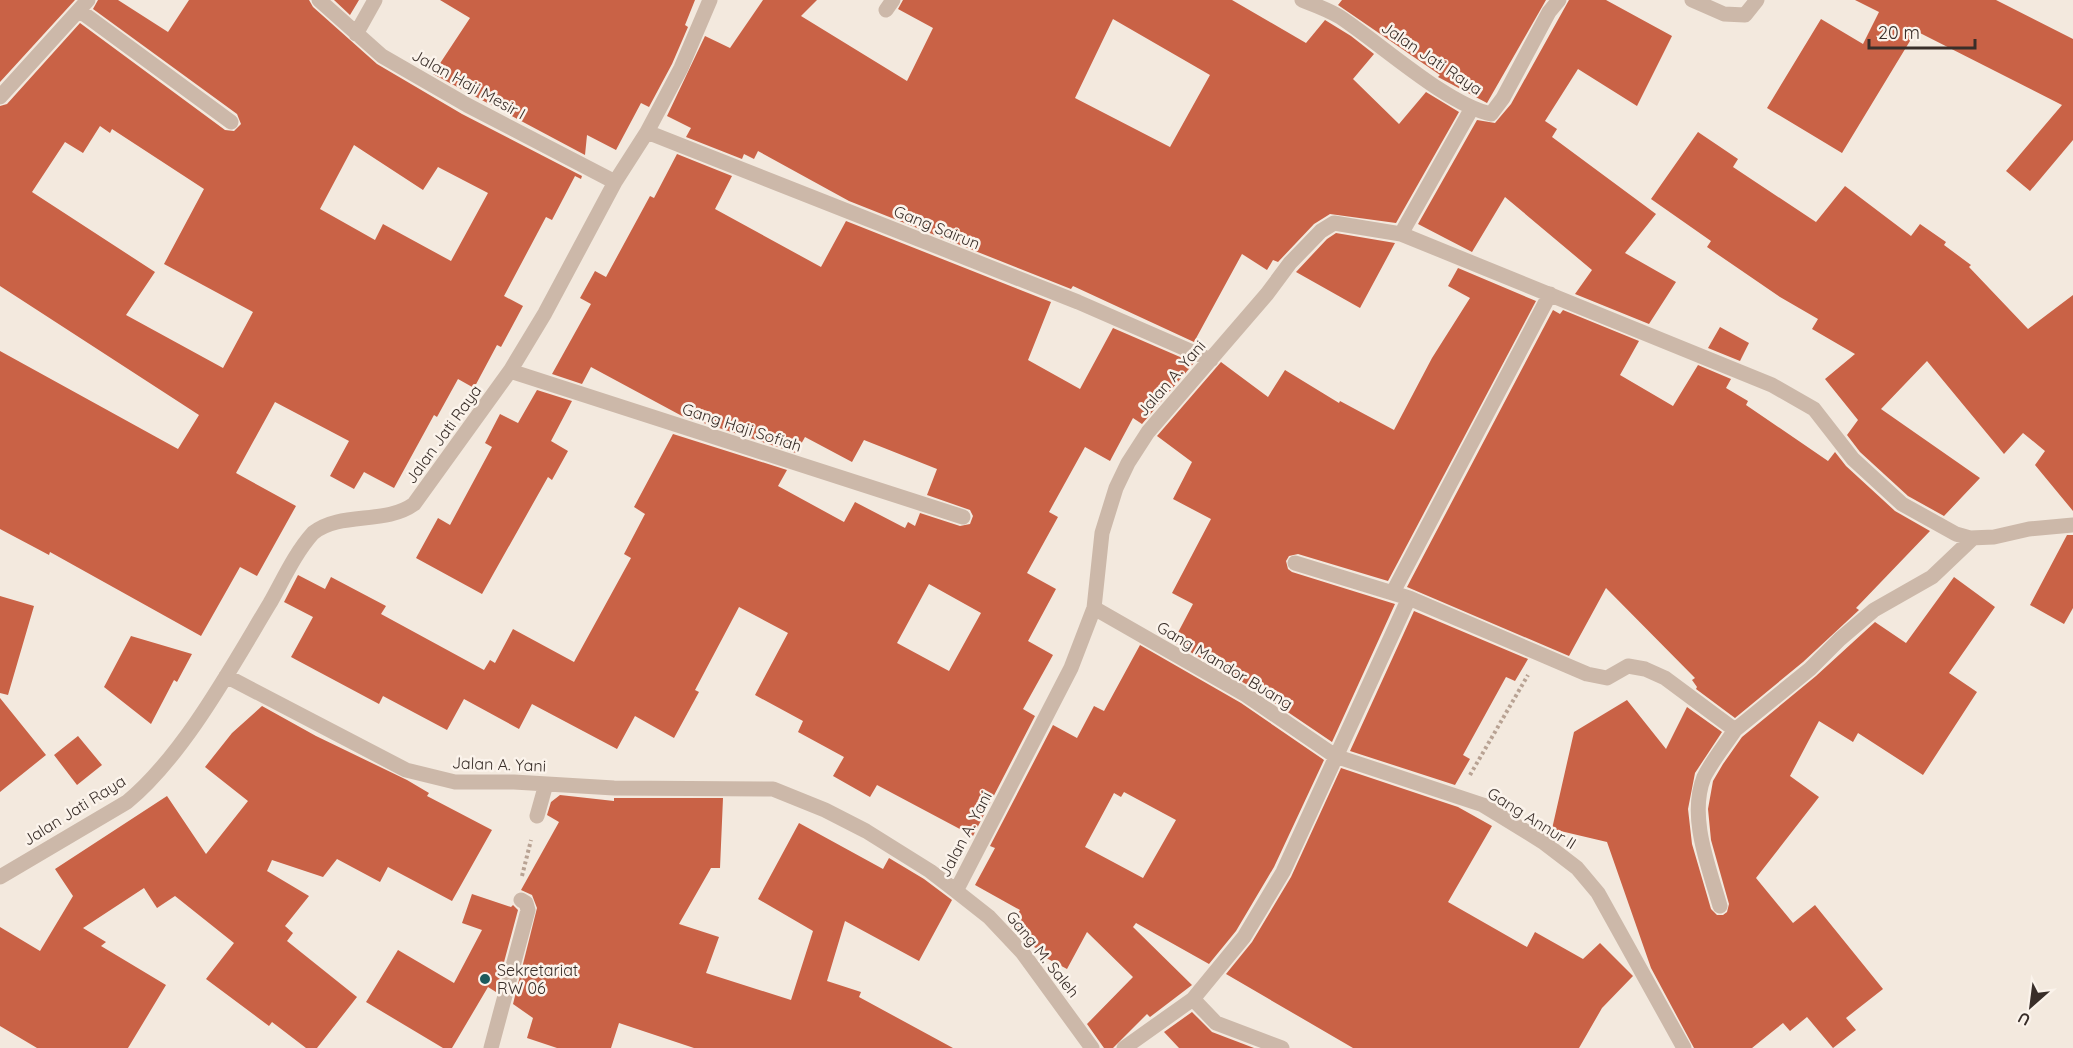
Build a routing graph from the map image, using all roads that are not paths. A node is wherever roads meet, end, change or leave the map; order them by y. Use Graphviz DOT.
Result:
graph roads {
  1 [pos="319,0"];
  2 [pos="375,0"];
  3 [pos="710,0"];
  4 [pos="1302,0"];
  5 [pos="1559,0"];
  6 [pos="1692,0"];
  7 [pos="1757,0"];
  8 [pos="84,5"];
  9 [pos="356,34"];
  10 [pos="0,97"];
  11 [pos="1472,108"];
  12 [pos="231,122"];
  13 [pos="647,132"];
  14 [pos="615,182"];
  15 [pos="1401,234"];
  16 [pos="1550,294"];
  17 [pos="1211,360"];
  18 [pos="510,371"];
  19 [pos="963,517"];
  20 [pos="2073,525"];
  21 [pos="1973,538"];
  22 [pos="1295,563"];
  23 [pos="1393,592"];
  24 [pos="1409,598"];
  25 [pos="1094,608"];
  26 [pos="226,676"];
  27 [pos="1735,730"];
  28 [pos="1335,756"];
  29 [pos="546,784"];
  30 [pos="537,816"];
  31 [pos="0,877"];
  32 [pos="956,891"];
  33 [pos="521,900"];
  34 [pos="1720,906"];
  35 [pos="1193,999"];
  36 [pos="491,1048"];
  37 [pos="1092,1048"];
  38 [pos="1124,1048"];
  39 [pos="1282,1048"];
  40 [pos="1684,1048"];
  1 -- 9 [label="street, Jalan Haji Mesir I"];
  2 -- 9 [label="street"];
  3 -- 13 [label="street, Jalan Jati Raya"];
  4 -- 11 [label="street, Jalan Jati Raya"];
  5 -- 11 [label="street, Jalan Jati Raya"];
  6 -- 7 [label="street"];
  8 -- 10 [label="street"];
  8 -- 12 [label="street"];
  9 -- 14 [label="street, Jalan Haji Mesir I"];
  11 -- 15 [label="street"];
  13 -- 14 [label="street, Jalan Jati Raya"];
  13 -- 17 [label="street, Gang Sairun"];
  14 -- 18 [label="street, Jalan Jati Raya"];
  15 -- 16 [label="street"];
  15 -- 17 [label="street, Jalan A. Yani"];
  16 -- 21 [label="street"];
  16 -- 23 [label="street"];
  17 -- 25 [label="street, Jalan A. Yani"];
  18 -- 19 [label="street, Gang Haji Sofiah"];
  18 -- 26 [label="street, Jalan Jati Raya"];
  20 -- 21 [label="street"];
  21 -- 27 [label="street"];
  22 -- 23 [label="street"];
  23 -- 24 [label="street"];
  24 -- 27 [label="street"];
  24 -- 28 [label="street"];
  25 -- 28 [label="street, Gang Mandor Buang"];
  25 -- 32 [label="street, Jalan A. Yani"];
  26 -- 29 [label="street, Jalan A. Yani"];
  26 -- 31 [label="street, Jalan Jati Raya"];
  27 -- 34 [label="street"];
  28 -- 35 [label="street"];
  28 -- 40 [label="street, Gang Annur II"];
  29 -- 30 [label="street"];
  29 -- 32 [label="street, Jalan A. Yani"];
  32 -- 37 [label="street, Gang M. Saleh"];
  33 -- 36 [label="street"];
  35 -- 38 [label="street"];
  35 -- 39 [label="street"];
}
